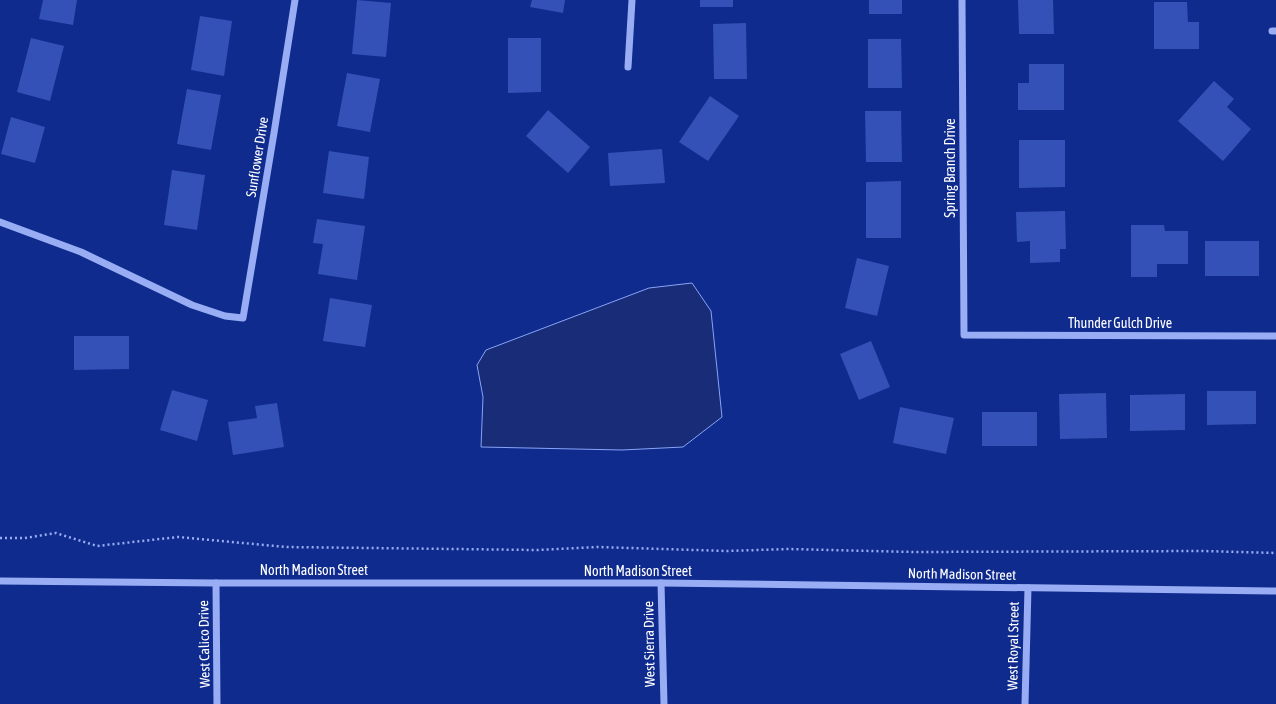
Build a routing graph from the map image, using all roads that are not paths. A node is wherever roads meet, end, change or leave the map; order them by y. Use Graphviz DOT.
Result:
graph roads {
  1 [pos="295,0"];
  2 [pos="632,0"];
  3 [pos="962,0"];
  4 [pos="628,67"];
  5 [pos="0,222"];
  6 [pos="964,335"];
  7 [pos="1276,336"];
  8 [pos="0,581"];
  9 [pos="216,583"];
  10 [pos="661,584"];
  11 [pos="1028,588"];
  12 [pos="1276,591"];
  13 [pos="217,704"];
  14 [pos="664,704"];
  15 [pos="1025,704"];
  1 -- 5 [label="street, Sunflower Drive"];
  2 -- 4 [label="street"];
  3 -- 6 [label="street, Spring Branch Drive"];
  6 -- 7 [label="street, Thunder Gulch Drive"];
  8 -- 9 [label="street, North Madison Street"];
  9 -- 10 [label="street, North Madison Street"];
  9 -- 13 [label="street, West Calico Drive"];
  10 -- 11 [label="street, North Madison Street"];
  10 -- 14 [label="street, West Sierra Drive"];
  11 -- 12 [label="street, North Madison Street"];
  11 -- 15 [label="street, West Royal Street"];
}
